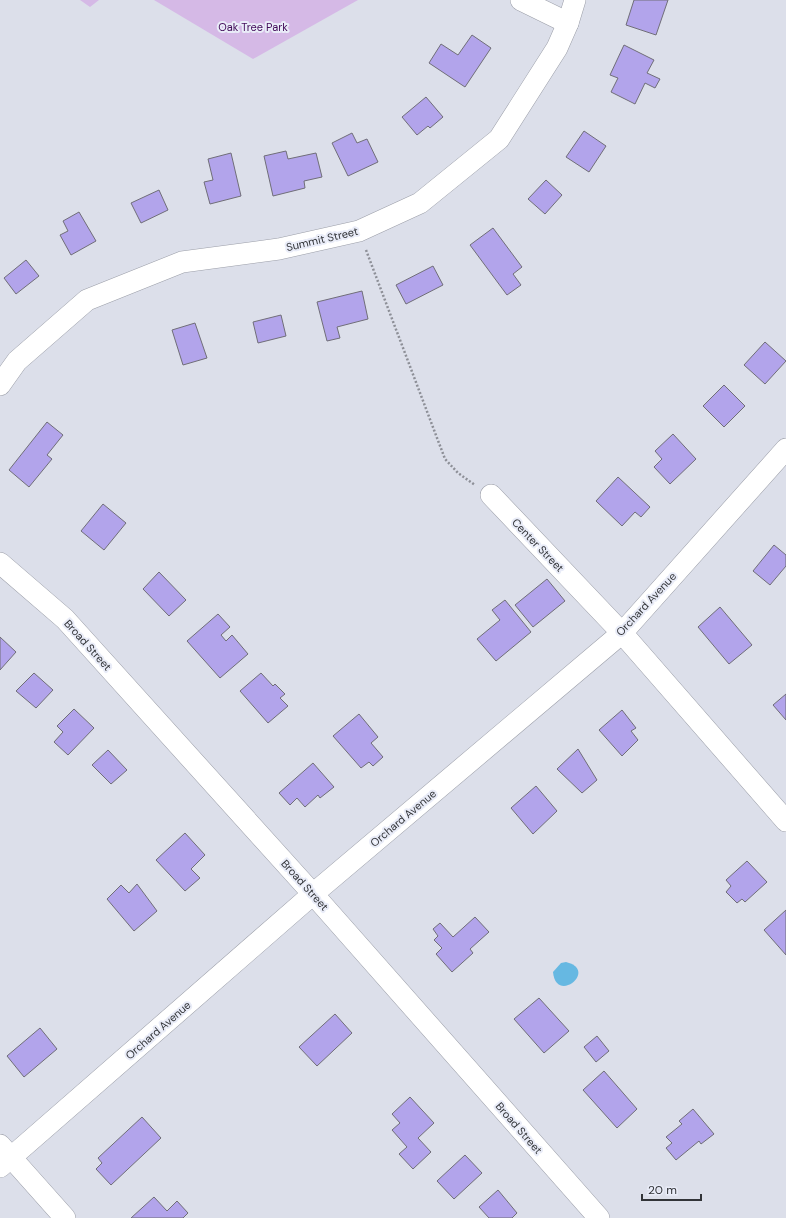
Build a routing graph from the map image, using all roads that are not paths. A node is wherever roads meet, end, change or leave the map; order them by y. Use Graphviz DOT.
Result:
graph roads {
  1 [pos="521,0"];
  2 [pos="575,0"];
  3 [pos="568,23"];
  4 [pos="0,385"];
  5 [pos="786,449"];
  6 [pos="491,495"];
  7 [pos="0,563"];
  8 [pos="622,633"];
  9 [pos="786,821"];
  10 [pos="313,894"];
  11 [pos="4,1157"];
  12 [pos="65,1218"];
  13 [pos="599,1218"];
  1 -- 3 [label="street"];
  2 -- 3 [label="street, Summit Street"];
  3 -- 4 [label="street, Summit Street"];
  5 -- 8 [label="street, Orchard Avenue"];
  6 -- 8 [label="street, Center Street"];
  7 -- 10 [label="street, Broad Street"];
  8 -- 9 [label="street, Center Street"];
  8 -- 10 [label="street, Orchard Avenue"];
  10 -- 11 [label="street, Orchard Avenue"];
  10 -- 13 [label="street, Broad Street"];
  11 -- 12 [label="street"];
}
